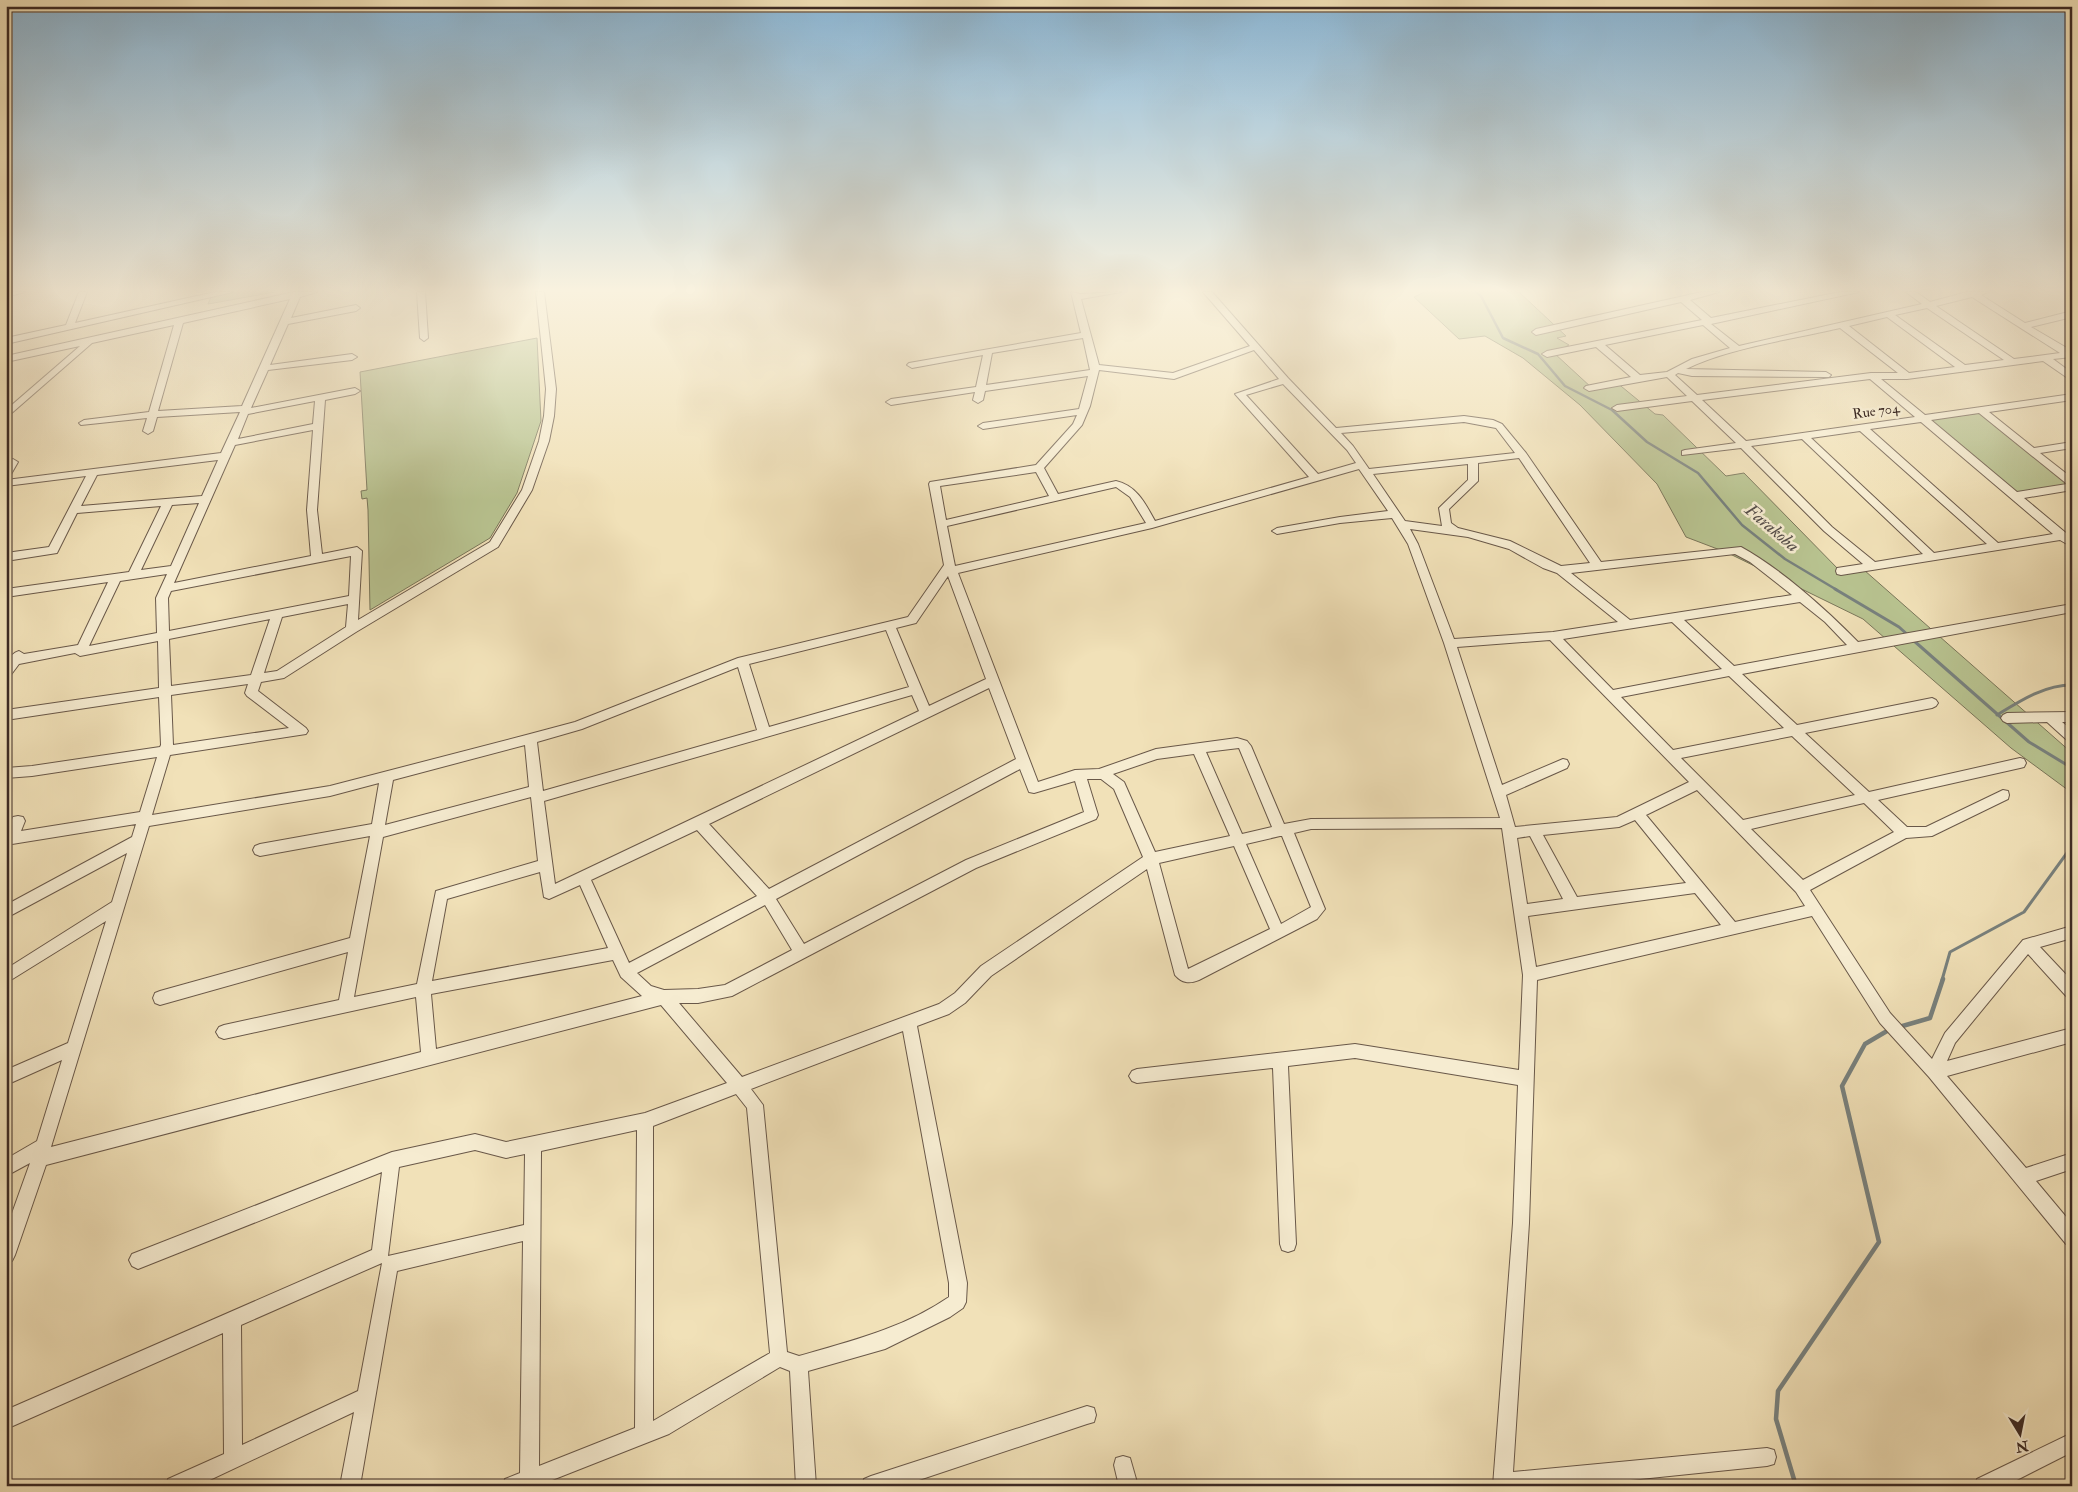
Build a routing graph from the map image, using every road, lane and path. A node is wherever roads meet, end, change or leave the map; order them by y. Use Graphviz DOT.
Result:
graph roads {
  1 [pos="67,362"];
  2 [pos="168,362"];
  3 [pos="268,362"];
  4 [pos="315,362"];
  5 [pos="548,362"];
  6 [pos="930,362"];
  7 [pos="986,362"];
  8 [pos="1092,362"];
  9 [pos="1214,362"];
  10 [pos="1268,362"];
  11 [pos="1619,362"];
  12 [pos="1694,362"];
  13 [pos="1889,362"];
  14 [pos="1954,362"];
  15 [pos="2012,362"];
  16 [pos="2050,362"];
  17 [pos="912,365"];
  18 [pos="265,368"];
  19 [pos="1963,368"];
  20 [pos="1094,370"];
  21 [pos="1672,372"];
  22 [pos="1872,376"];
  23 [pos="1907,376"];
  24 [pos="1638,378"];
  25 [pos="2072,378"];
  26 [pos="1285,380"];
  27 [pos="1589,388"];
  28 [pos="981,389"];
  29 [pos="355,391"];
  30 [pos="320,397"];
  31 [pos="2072,397"];
  32 [pos="1692,398"];
  33 [pos="22,400"];
  34 [pos="978,400"];
  35 [pos="891,402"];
  36 [pos="6,404"];
  37 [pos="1617,408"];
  38 [pos="246,410"];
  39 [pos="1981,410"];
  40 [pos="1083,412"];
  41 [pos="153,414"];
  42 [pos="6,415"];
  43 [pos="1923,418"];
  44 [pos="84,423"];
  45 [pos="318,426"];
  46 [pos="983,426"];
  47 [pos="1862,427"];
  48 [pos="148,431"];
  49 [pos="1333,431"];
  50 [pos="1804,436"];
  51 [pos="231,443"];
  52 [pos="1743,444"];
  53 [pos="2072,445"];
  54 [pos="2032,451"];
  55 [pos="1685,453"];
  56 [pos="1522,455"];
  57 [pos="226,456"];
  58 [pos="1473,460"];
  59 [pos="13,462"];
  60 [pos="1039,468"];
  61 [pos="1364,468"];
  62 [pos="93,472"];
  63 [pos="6,474"];
  64 [pos="1316,478"];
  65 [pos="6,483"];
  66 [pos="2072,483"];
  67 [pos="2072,488"];
  68 [pos="2015,496"];
  69 [pos="1055,498"];
  70 [pos="206,499"];
  71 [pos="168,502"];
  72 [pos="74,510"];
  73 [pos="1399,519"];
  74 [pos="942,524"];
  75 [pos="1152,525"];
  76 [pos="1277,531"];
  77 [pos="1455,532"];
  78 [pos="2062,536"];
  79 [pos="2072,544"];
  80 [pos="1996,547"];
  81 [pos="6,556"];
  82 [pos="1932,557"];
  83 [pos="317,559"];
  84 [pos="1598,566"];
  85 [pos="1873,566"];
  86 [pos="950,568"];
  87 [pos="175,569"];
  88 [pos="1561,570"];
  89 [pos="1841,572"];
  90 [pos="133,575"];
  91 [pos="116,577"];
  92 [pos="167,588"];
  93 [pos="6,592"];
  94 [pos="1801,598"];
  95 [pos="354,599"];
  96 [pos="2072,608"];
  97 [pos="278,614"];
  98 [pos="1675,618"];
  99 [pos="1629,625"];
  100 [pos="889,626"];
  101 [pos="352,629"];
  102 [pos="163,636"];
  103 [pos="1553,636"];
  104 [pos="1450,643"];
  105 [pos="1856,647"];
  106 [pos="82,648"];
  107 [pos="11,658"];
  108 [pos="742,661"];
  109 [pos="1731,671"];
  110 [pos="6,673"];
  111 [pos="256,678"];
  112 [pos="992,681"];
  113 [pos="916,689"];
  114 [pos="165,691"];
  115 [pos="1610,695"];
  116 [pos="1932,703"];
  117 [pos="926,713"];
  118 [pos="6,714"];
  119 [pos="2049,717"];
  120 [pos="2072,717"];
  121 [pos="2007,718"];
  122 [pos="764,731"];
  123 [pos="1794,731"];
  124 [pos="2072,738"];
  125 [pos="530,739"];
  126 [pos="1198,748"];
  127 [pos="165,751"];
  128 [pos="1670,755"];
  129 [pos="1023,761"];
  130 [pos="2020,763"];
  131 [pos="1563,764"];
  132 [pos="6,773"];
  133 [pos="1100,774"];
  134 [pos="1080,775"];
  135 [pos="387,777"];
  136 [pos="1698,784"];
  137 [pos="1498,792"];
  138 [pos="537,794"];
  139 [pos="2003,795"];
  140 [pos="1866,798"];
  141 [pos="1637,813"];
  142 [pos="144,819"];
  143 [pos="18,821"];
  144 [pos="699,823"];
  145 [pos="1740,826"];
  146 [pos="1509,828"];
  147 [pos="1283,830"];
  148 [pos="1533,830"];
  149 [pos="377,831"];
  150 [pos="1904,833"];
  151 [pos="1238,840"];
  152 [pos="137,841"];
  153 [pos="260,850"];
  154 [pos="1151,859"];
  155 [pos="546,864"];
  156 [pos="583,877"];
  157 [pos="1698,888"];
  158 [pos="1801,888"];
  159 [pos="767,897"];
  160 [pos="1573,904"];
  161 [pos="117,906"];
  162 [pos="1813,910"];
  163 [pos="1521,911"];
  164 [pos="6,912"];
  165 [pos="1732,928"];
  166 [pos="1278,932"];
  167 [pos="2072,932"];
  168 [pos="356,943"];
  169 [pos="2028,944"];
  170 [pos="617,952"];
  171 [pos="802,953"];
  172 [pos="626,972"];
  173 [pos="1530,975"];
  174 [pos="6,977"];
  175 [pos="423,989"];
  176 [pos="2072,992"];
  177 [pos="664,997"];
  178 [pos="160,998"];
  179 [pos="345,1006"];
  180 [pos="909,1022"];
  181 [pos="224,1032"];
  182 [pos="2072,1035"];
  183 [pos="73,1048"];
  184 [pos="429,1058"];
  185 [pos="1280,1060"];
  186 [pos="1934,1072"];
  187 [pos="1137,1076"];
  188 [pos="6,1078"];
  189 [pos="1526,1079"];
  190 [pos="738,1086"];
  191 [pos="645,1121"];
  192 [pos="532,1144"];
  193 [pos="41,1153"];
  194 [pos="392,1160"];
  195 [pos="2072,1161"];
  196 [pos="6,1168"];
  197 [pos="2023,1177"];
  198 [pos="532,1231"];
  199 [pos="2072,1238"];
  200 [pos="1288,1244"];
  201 [pos="6,1254"];
  202 [pos="138,1260"];
  203 [pos="385,1260"];
  204 [pos="232,1320"];
  205 [pos="778,1358"];
  206 [pos="799,1366"];
  207 [pos="366,1397"];
  208 [pos="1087,1415"];
  209 [pos="6,1420"];
  210 [pos="644,1434"];
  211 [pos="2072,1442"];
  212 [pos="1767,1457"];
  213 [pos="233,1459"];
  214 [pos="1123,1465"];
  215 [pos="529,1479"];
  216 [pos="1503,1484"];
  217 [pos="175,1486"];
  218 [pos="350,1486"];
  219 [pos="512,1486"];
  220 [pos="806,1486"];
  221 [pos="872,1486"];
  222 [pos="1128,1486"];
  223 [pos="1984,1486"];
  1 -- 33 [label="street"];
  2 -- 41 [label="street"];
  3 -- 18 [label="street"];
  4 -- 18 [label="street"];
  5 -- 101 [label="street"];
  6 -- 17 [label="street"];
  7 -- 28 [label="street"];
  8 -- 20 [label="street"];
  9 -- 20 [label="street"];
  10 -- 26 [label="street"];
  11 -- 24 [label="street"];
  12 -- 21 [label="street"];
  13 -- 23 [label="street"];
  14 -- 19 [label="street"];
  15 -- 19 [label="street"];
  16 -- 25 [label="street"];
  18 -- 38 [label="street"];
  19 -- 23 [label="street"];
  20 -- 28 [label="street"];
  20 -- 40 [label="street"];
  21 -- 22 [label="street"];
  21 -- 24 [label="street"];
  21 -- 32 [label="street"];
  22 -- 23 [label="street"];
  22 -- 32 [label="street"];
  22 -- 43 [label="street"];
  24 -- 27 [label="street"];
  26 -- 49 [label="street"];
  26 -- 64 [label="street"];
  28 -- 34 [label="street"];
  28 -- 35 [label="street"];
  29 -- 30 [label="street"];
  30 -- 38 [label="street"];
  30 -- 45 [label="street"];
  31 -- 39 [label="street, Rue 704"];
  32 -- 37 [label="street"];
  32 -- 52 [label="street"];
  33 -- 36 [label="street"];
  33 -- 42 [label="street"];
  38 -- 41 [label="street"];
  38 -- 51 [label="street"];
  39 -- 43 [label="street, Rue 704"];
  39 -- 54 [label="street"];
  40 -- 46 [label="street"];
  40 -- 60 [label="street"];
  41 -- 44 [label="street"];
  41 -- 48 [label="street"];
  43 -- 47 [label="street, Rue 704"];
  43 -- 68 [label="street"];
  45 -- 51 [label="street"];
  45 -- 83 [label="street"];
  47 -- 50 [label="street, Rue 704"];
  47 -- 80 [label="street"];
  49 -- 56 [label="street"];
  49 -- 61 [label="street"];
  50 -- 52 [label="street, Rue 704"];
  50 -- 82 [label="street"];
  51 -- 57 [label="street"];
  52 -- 55 [label="street, Rue 704"];
  52 -- 85 [label="street"];
  53 -- 54 [label="street"];
  54 -- 66 [label="street"];
  56 -- 58 [label="street"];
  56 -- 84 [label="street"];
  57 -- 62 [label="street"];
  57 -- 70 [label="street"];
  58 -- 61 [label="street"];
  58 -- 77 [label="street"];
  59 -- 63 [label="street"];
  60 -- 69 [label="street"];
  60 -- 74 [label="street"];
  61 -- 64 [label="street"];
  61 -- 73 [label="street"];
  62 -- 65 [label="street"];
  62 -- 72 [label="street"];
  64 -- 75 [label="street"];
  67 -- 68 [label="street"];
  68 -- 78 [label="street"];
  69 -- 74 [label="street"];
  69 -- 75 [label="street"];
  70 -- 71 [label="street"];
  70 -- 87 [label="street"];
  71 -- 72 [label="street"];
  71 -- 90 [label="street"];
  72 -- 81 [label="street"];
  73 -- 76 [label="street"];
  73 -- 77 [label="street"];
  73 -- 104 [label="street"];
  74 -- 86 [label="street"];
  75 -- 86 [label="street"];
  77 -- 88 [label="street"];
  78 -- 79 [label="street"];
  78 -- 80 [label="street"];
  80 -- 82 [label="street"];
  82 -- 85 [label="street"];
  83 -- 92 [label="street"];
  83 -- 95 [label="street"];
  84 -- 88 [label="street"];
  84 -- 94 [label="street"];
  85 -- 89 [label="street"];
  86 -- 100 [label="street"];
  86 -- 112 [label="street"];
  87 -- 90 [label="street"];
  87 -- 92 [label="street"];
  88 -- 99 [label="street"];
  90 -- 91 [label="street"];
  91 -- 93 [label="street"];
  91 -- 106 [label="street"];
  92 -- 102 [label="street"];
  94 -- 98 [label="street"];
  94 -- 105 [label="street"];
  95 -- 97 [label="street"];
  95 -- 101 [label="street"];
  96 -- 105 [label="street"];
  97 -- 102 [label="street"];
  97 -- 111 [label="street"];
  98 -- 99 [label="street"];
  98 -- 109 [label="street"];
  99 -- 103 [label="street"];
  100 -- 108 [label="street"];
  100 -- 113 [label="street"];
  101 -- 111 [label="street"];
  102 -- 106 [label="street"];
  102 -- 114 [label="street"];
  103 -- 104 [label="street"];
  103 -- 115 [label="street"];
  104 -- 137 [label="street"];
  105 -- 109 [label="street"];
  106 -- 107 [label="street"];
  107 -- 110 [label="street"];
  108 -- 122 [label="street"];
  108 -- 125 [label="street"];
  109 -- 115 [label="street"];
  109 -- 123 [label="street"];
  111 -- 114 [label="street"];
  111 -- 127 [label="street"];
  112 -- 117 [label="street"];
  112 -- 129 [label="street"];
  113 -- 117 [label="street"];
  113 -- 122 [label="street"];
  114 -- 118 [label="street"];
  114 -- 127 [label="street"];
  115 -- 128 [label="street"];
  116 -- 123 [label="street"];
  117 -- 144 [label="street"];
  119 -- 120 [label="street"];
  119 -- 121 [label="street"];
  119 -- 124 [label="street"];
  122 -- 138 [label="street"];
  123 -- 128 [label="street"];
  123 -- 140 [label="street"];
  125 -- 135 [label="street"];
  125 -- 138 [label="street"];
  126 -- 133 [label="street"];
  126 -- 147 [label="street"];
  126 -- 151 [label="street"];
  127 -- 132 [label="street"];
  127 -- 142 [label="street"];
  128 -- 136 [label="street"];
  129 -- 134 [label="street"];
  129 -- 159 [label="street"];
  130 -- 140 [label="street"];
  131 -- 137 [label="street"];
  133 -- 134 [label="street"];
  133 -- 154 [label="street"];
  134 -- 171 [label="street"];
  135 -- 142 [label="street"];
  135 -- 149 [label="street"];
  136 -- 141 [label="street"];
  136 -- 145 [label="street"];
  137 -- 146 [label="street"];
  138 -- 149 [label="street"];
  138 -- 155 [label="street"];
  139 -- 150 [label="street"];
  140 -- 145 [label="street"];
  140 -- 150 [label="street"];
  141 -- 148 [label="street"];
  141 -- 157 [label="street"];
  142 -- 143 [label="street"];
  142 -- 152 [label="street"];
  144 -- 156 [label="street"];
  144 -- 159 [label="street"];
  145 -- 158 [label="street"];
  146 -- 147 [label="street"];
  146 -- 148 [label="street"];
  146 -- 163 [label="street"];
  147 -- 151 [label="street"];
  147 -- 166 [label="street"];
  148 -- 160 [label="street"];
  149 -- 153 [label="street"];
  149 -- 168 [label="street"];
  150 -- 158 [label="street"];
  151 -- 154 [label="street"];
  151 -- 166 [label="street"];
  152 -- 161 [label="street"];
  152 -- 164 [label="street"];
  154 -- 166 [label="street"];
  154 -- 180 [label="street"];
  155 -- 156 [label="street"];
  155 -- 175 [label="street"];
  156 -- 170 [label="street"];
  157 -- 160 [label="street"];
  157 -- 165 [label="street"];
  158 -- 162 [label="street"];
  159 -- 171 [label="street"];
  159 -- 172 [label="street"];
  160 -- 163 [label="street"];
  161 -- 174 [label="street"];
  161 -- 183 [label="street"];
  162 -- 165 [label="street"];
  162 -- 186 [label="street"];
  163 -- 173 [label="street"];
  165 -- 173 [label="street"];
  167 -- 169 [label="street"];
  168 -- 178 [label="street"];
  168 -- 179 [label="street"];
  169 -- 176 [label="street"];
  169 -- 186 [label="street"];
  170 -- 172 [label="street"];
  170 -- 175 [label="street"];
  171 -- 177 [label="street"];
  172 -- 177 [label="street"];
  173 -- 189 [label="street"];
  175 -- 179 [label="street"];
  175 -- 184 [label="street"];
  177 -- 184 [label="street"];
  177 -- 190 [label="street"];
  179 -- 181 [label="street"];
  180 -- 190 [label="street"];
  180 -- 206 [label="street"];
  182 -- 186 [label="street"];
  183 -- 188 [label="street"];
  183 -- 193 [label="street"];
  184 -- 193 [label="street"];
  185 -- 187 [label="street"];
  185 -- 189 [label="street"];
  185 -- 200 [label="street"];
  186 -- 197 [label="street"];
  189 -- 216 [label="street"];
  190 -- 191 [label="street"];
  190 -- 205 [label="street"];
  191 -- 192 [label="street"];
  191 -- 210 [label="street"];
  192 -- 194 [label="street"];
  192 -- 198 [label="street"];
  193 -- 196 [label="street"];
  193 -- 201 [label="street"];
  194 -- 202 [label="street"];
  194 -- 203 [label="street"];
  195 -- 197 [label="street"];
  197 -- 199 [label="street"];
  198 -- 203 [label="street"];
  198 -- 215 [label="street"];
  203 -- 204 [label="street"];
  203 -- 207 [label="street"];
  204 -- 209 [label="street"];
  204 -- 213 [label="street"];
  205 -- 206 [label="street"];
  205 -- 210 [label="street"];
  206 -- 220 [label="street"];
  207 -- 213 [label="street"];
  207 -- 218 [label="street"];
  208 -- 221 [label="street"];
  210 -- 215 [label="street"];
  211 -- 223 [label="street"];
  212 -- 216 [label="street"];
  213 -- 217 [label="street"];
  214 -- 222 [label="street"];
  215 -- 219 [label="street"];
}
